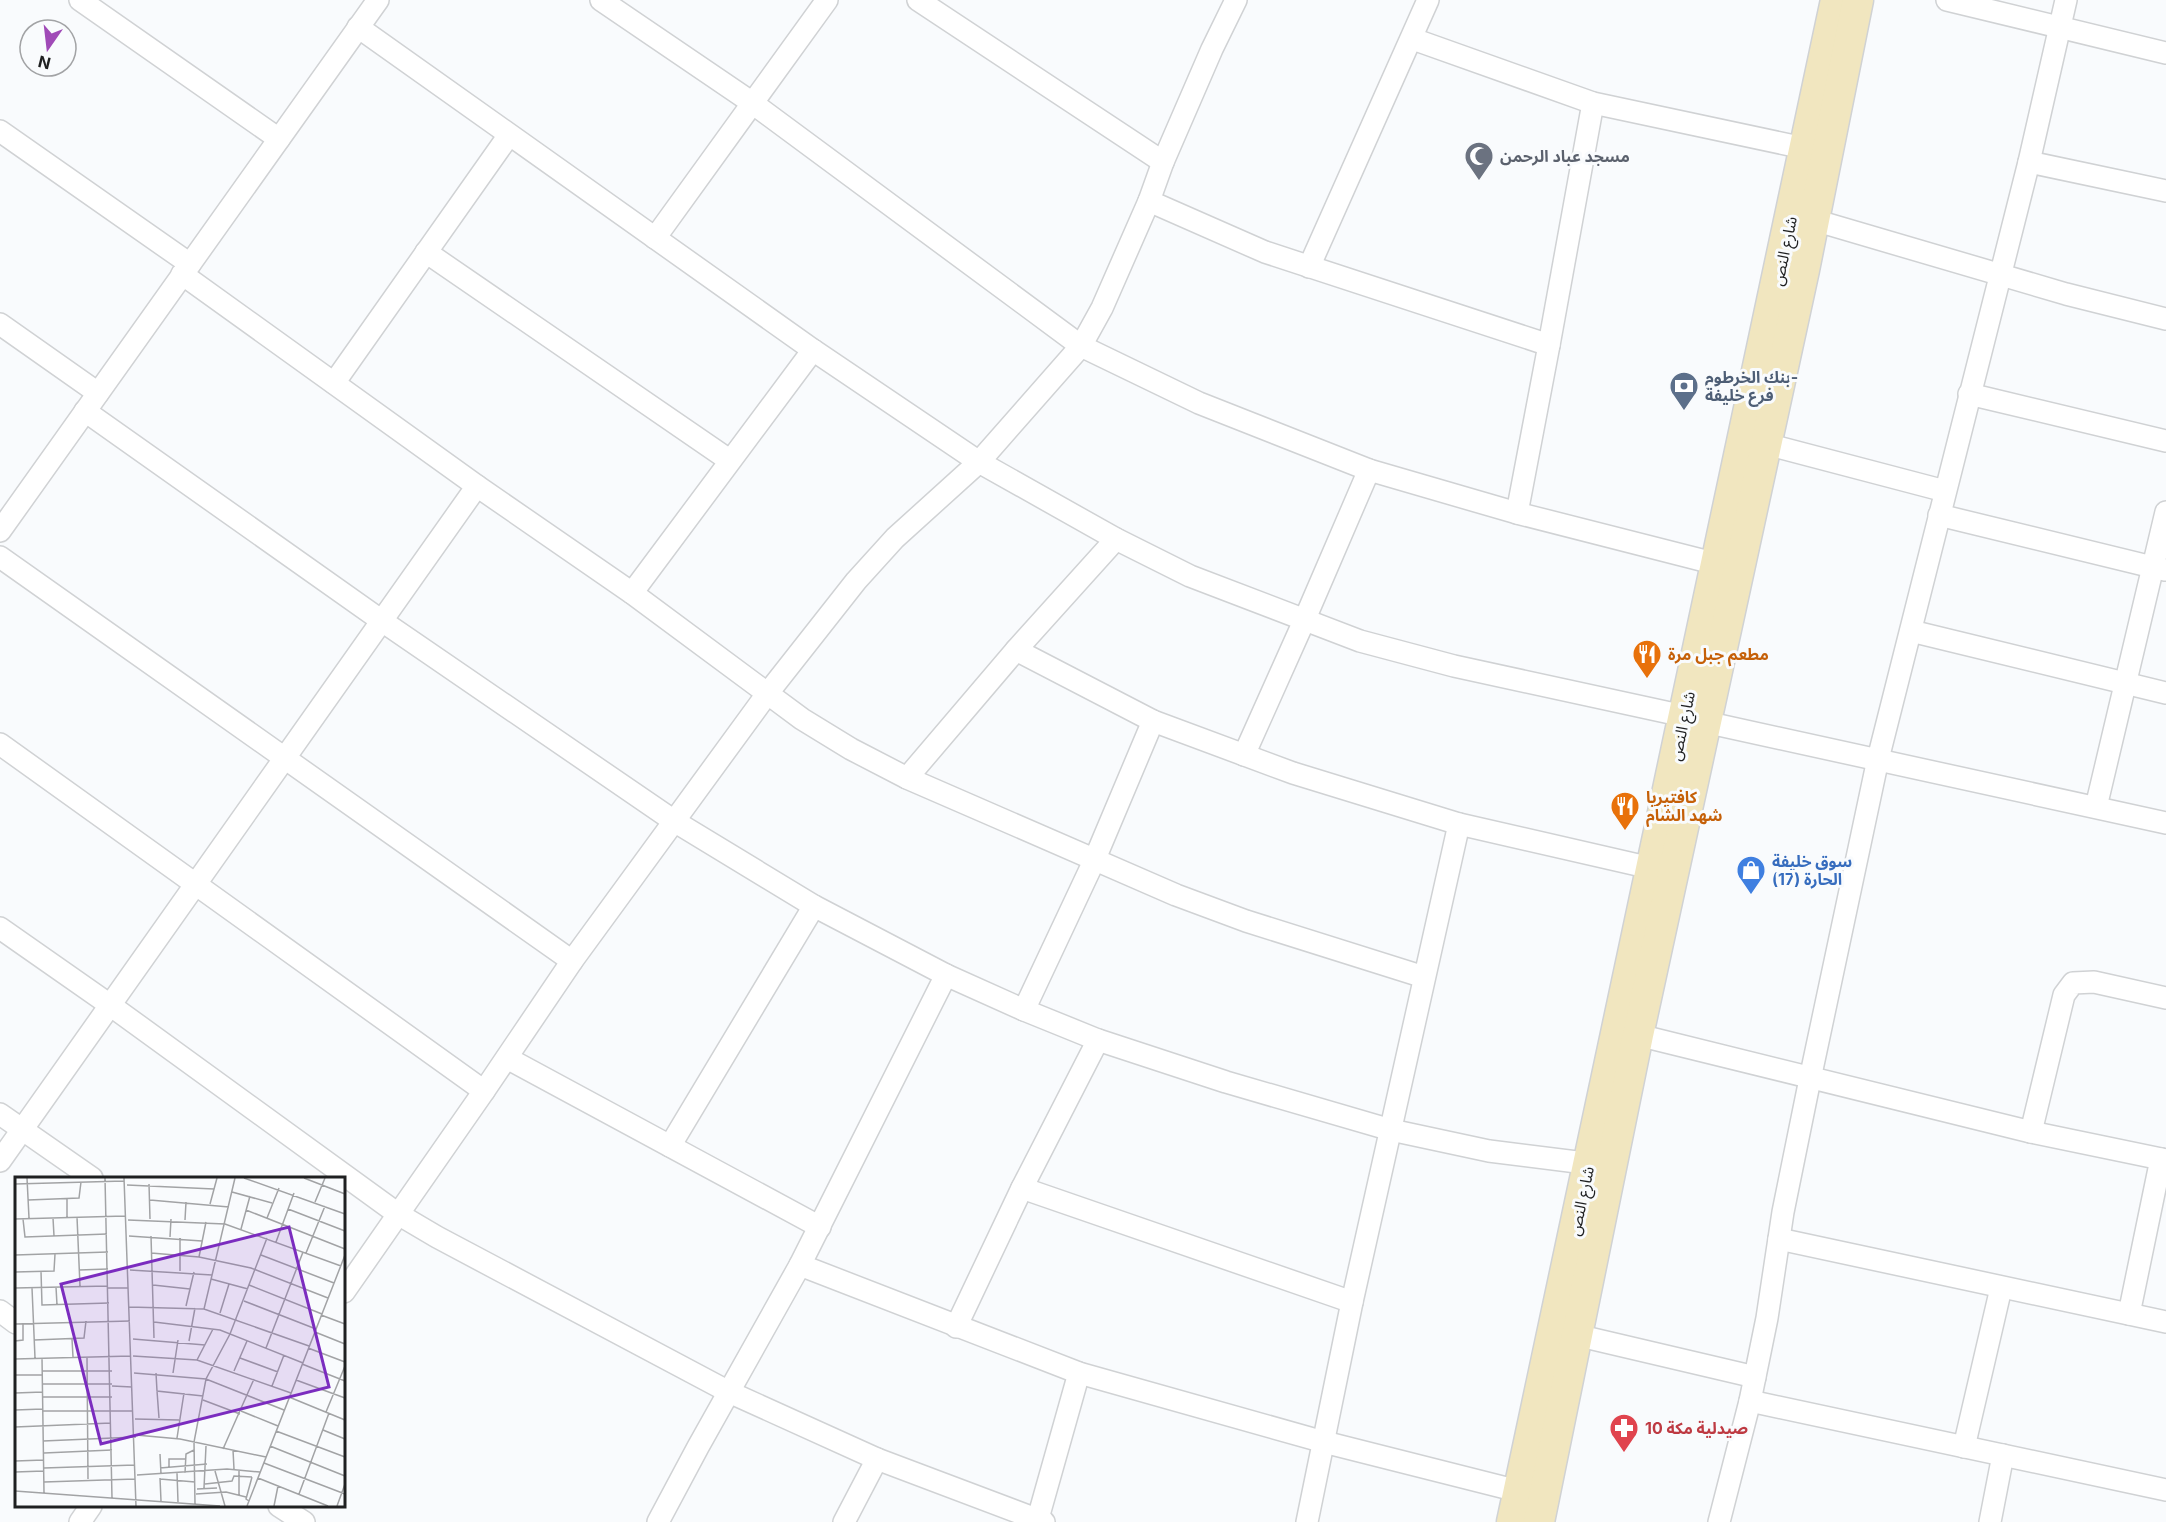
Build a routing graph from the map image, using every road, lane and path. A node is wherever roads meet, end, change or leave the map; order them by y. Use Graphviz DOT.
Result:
graph roads {
  1 [pos="80,0"];
  2 [pos="378,0"];
  3 [pos="601,0"];
  4 [pos="827,0"];
  5 [pos="918,0"];
  6 [pos="1236,0"];
  7 [pos="1428,0"];
  8 [pos="1947,0"];
  9 [pos="2066,0"];
  10 [pos="1839,1"];
  11 [pos="358,27"];
  12 [pos="2059,28"];
  13 [pos="1413,39"];
  14 [pos="2166,53"];
  15 [pos="751,102"];
  16 [pos="1593,103"];
  17 [pos="0,131"];
  18 [pos="509,135"];
  19 [pos="279,139"];
  20 [pos="1804,148"];
  21 [pos="1163,162"];
  22 [pos="2029,162"];
  23 [pos="2166,191"];
  24 [pos="1149,201"];
  25 [pos="1814,219"];
  26 [pos="655,238"];
  27 [pos="426,252"];
  28 [pos="1309,267"];
  29 [pos="1792,267"];
  30 [pos="186,269"];
  31 [pos="2000,275"];
  32 [pos="2166,319"];
  33 [pos="0,324"];
  34 [pos="1549,345"];
  35 [pos="1081,346"];
  36 [pos="813,350"];
  37 [pos="334,384"];
  38 [pos="98,393"];
  39 [pos="1969,394"];
  40 [pos="85,411"];
  41 [pos="2166,441"];
  42 [pos="1766,444"];
  43 [pos="729,460"];
  44 [pos="979,462"];
  45 [pos="1369,470"];
  46 [pos="477,486"];
  47 [pos="1945,491"];
  48 [pos="2166,512"];
  49 [pos="1517,513"];
  50 [pos="1939,515"];
  51 [pos="1,526"];
  52 [pos="1116,539"];
  53 [pos="0,557"];
  54 [pos="1717,564"];
  55 [pos="2159,569"];
  56 [pos="632,593"];
  57 [pos="382,621"];
  58 [pos="1304,621"];
  59 [pos="1911,630"];
  60 [pos="1016,650"];
  61 [pos="2125,683"];
  62 [pos="2166,693"];
  63 [pos="767,694"];
  64 [pos="1695,719"];
  65 [pos="1153,721"];
  66 [pos="0,744"];
  67 [pos="1244,755"];
  68 [pos="285,758"];
  69 [pos="1878,759"];
  70 [pos="907,778"];
  71 [pos="2096,807"];
  72 [pos="674,821"];
  73 [pos="2166,823"];
  74 [pos="1459,824"];
  75 [pos="1094,861"];
  76 [pos="1651,868"];
  77 [pos="195,885"];
  78 [pos="814,906"];
  79 [pos="0,928"];
  80 [pos="572,961"];
  81 [pos="946,975"];
  82 [pos="1424,977"];
  83 [pos="2166,998"];
  84 [pos="110,1005"];
  85 [pos="1024,1010"];
  86 [pos="1638,1035"];
  87 [pos="1098,1040"];
  88 [pos="507,1058"];
  89 [pos="1810,1078"];
  90 [pos="484,1090"];
  91 [pos="0,1114"];
  92 [pos="22,1130"];
  93 [pos="1391,1130"];
  94 [pos="2031,1132"];
  95 [pos="670,1146"];
  96 [pos="2163,1160"];
  97 [pos="0,1161"];
  98 [pos="1599,1165"];
  99 [pos="89,1177"];
  100 [pos="1022,1188"];
  101 [pos="398,1214"];
  102 [pos="820,1227"];
  103 [pos="1779,1239"];
  104 [pos="800,1265"];
  105 [pos="2001,1288"];
  106 [pos="345,1291"];
  107 [pos="1352,1302"];
  108 [pos="0,1311"];
  109 [pos="2129,1314"];
  110 [pos="15,1322"];
  111 [pos="2166,1322"];
  112 [pos="956,1327"];
  113 [pos="1576,1335"];
  114 [pos="1079,1373"];
  115 [pos="1755,1377"];
  116 [pos="729,1392"];
  117 [pos="1750,1401"];
  118 [pos="1324,1442"];
  119 [pos="1964,1447"];
  120 [pos="2002,1455"];
  121 [pos="877,1458"];
  122 [pos="2166,1490"];
  123 [pos="1518,1491"];
  124 [pos="90,1507"];
  125 [pos="281,1507"];
  126 [pos="1040,1521"];
  127 [pos="80,1522"];
  128 [pos="304,1522"];
  129 [pos="658,1522"];
  130 [pos="844,1522"];
  131 [pos="1307,1522"];
  132 [pos="1512,1522"];
  133 [pos="1539,1522"];
  134 [pos="1719,1522"];
  135 [pos="1990,1522"];
  1 -- 19 [label="street"];
  2 -- 11 [label="street"];
  3 -- 15 [label="street"];
  4 -- 15 [label="street"];
  5 -- 21 [label="street"];
  6 -- 21 [label="street"];
  7 -- 13 [label="street"];
  8 -- 12 [label="street"];
  9 -- 12 [label="street"];
  10 -- 20 [label="main road, شارع النص"];
  10 -- 25 [label="main road, شارع النص"];
  11 -- 18 [label="street"];
  11 -- 19 [label="street"];
  12 -- 14 [label="street"];
  12 -- 22 [label="street"];
  13 -- 16 [label="street"];
  13 -- 28 [label="street"];
  15 -- 26 [label="street"];
  15 -- 35 [label="street"];
  16 -- 20 [label="street"];
  16 -- 34 [label="street"];
  17 -- 30 [label="street"];
  18 -- 26 [label="street"];
  18 -- 27 [label="street"];
  19 -- 30 [label="street"];
  20 -- 29 [label="main road, شارع النص"];
  21 -- 24 [label="street"];
  22 -- 23 [label="street"];
  22 -- 31 [label="street"];
  24 -- 28 [label="street"];
  24 -- 35 [label="street"];
  25 -- 29 [label="main road, شارع النص"];
  25 -- 31 [label="street"];
  26 -- 36 [label="street"];
  27 -- 37 [label="street"];
  27 -- 43 [label="street"];
  28 -- 34 [label="street"];
  29 -- 42 [label="main road, شارع النص"];
  29 -- 54 [label="main road, شارع النص"];
  30 -- 37 [label="street"];
  30 -- 38 [label="street"];
  31 -- 32 [label="street"];
  31 -- 39 [label="street"];
  33 -- 38 [label="street"];
  34 -- 49 [label="street"];
  35 -- 44 [label="street"];
  35 -- 45 [label="street"];
  36 -- 43 [label="street"];
  36 -- 44 [label="street"];
  37 -- 46 [label="street"];
  38 -- 40 [label="street"];
  39 -- 41 [label="street"];
  39 -- 47 [label="street"];
  40 -- 51 [label="street"];
  40 -- 57 [label="street"];
  42 -- 47 [label="street"];
  42 -- 64 [label="main road, شارع النص"];
  43 -- 56 [label="street"];
  44 -- 52 [label="street"];
  44 -- 63 [label="street"];
  45 -- 49 [label="street"];
  45 -- 58 [label="street"];
  46 -- 56 [label="street"];
  46 -- 57 [label="street"];
  47 -- 50 [label="street"];
  48 -- 55 [label="street"];
  49 -- 54 [label="street"];
  50 -- 55 [label="street"];
  50 -- 59 [label="street"];
  52 -- 58 [label="street"];
  52 -- 60 [label="street"];
  53 -- 68 [label="street"];
  54 -- 64 [label="main road, شارع النص"];
  55 -- 61 [label="street"];
  56 -- 63 [label="street"];
  57 -- 68 [label="street"];
  57 -- 72 [label="street"];
  58 -- 64 [label="street"];
  58 -- 67 [label="street"];
  59 -- 61 [label="street"];
  59 -- 69 [label="street"];
  60 -- 65 [label="street"];
  60 -- 70 [label="street"];
  61 -- 62 [label="street"];
  61 -- 71 [label="street"];
  63 -- 70 [label="street"];
  63 -- 72 [label="street"];
  64 -- 69 [label="street"];
  64 -- 76 [label="main road, شارع النص"];
  64 -- 86 [label="main road, شارع النص"];
  65 -- 67 [label="street"];
  65 -- 75 [label="street"];
  66 -- 77 [label="street"];
  67 -- 74 [label="street"];
  68 -- 77 [label="street"];
  68 -- 80 [label="street"];
  69 -- 71 [label="street"];
  69 -- 89 [label="street"];
  70 -- 75 [label="street"];
  71 -- 73 [label="street"];
  72 -- 78 [label="street"];
  72 -- 80 [label="street"];
  74 -- 76 [label="street"];
  74 -- 82 [label="street"];
  75 -- 82 [label="street"];
  75 -- 85 [label="street"];
  76 -- 98 [label="main road, شارع النص"];
  77 -- 84 [label="street"];
  77 -- 90 [label="street"];
  78 -- 81 [label="street"];
  78 -- 95 [label="street"];
  79 -- 84 [label="street"];
  80 -- 88 [label="street"];
  81 -- 85 [label="street"];
  81 -- 102 [label="street"];
  82 -- 93 [label="street"];
  83 -- 94 [label="street"];
  84 -- 92 [label="street"];
  84 -- 101 [label="street"];
  85 -- 87 [label="street"];
  86 -- 89 [label="street"];
  86 -- 98 [label="main road, شارع النص"];
  87 -- 93 [label="street"];
  87 -- 100 [label="street"];
  88 -- 90 [label="street"];
  88 -- 95 [label="street"];
  89 -- 94 [label="street"];
  89 -- 103 [label="street"];
  90 -- 101 [label="street"];
  91 -- 92 [label="street"];
  92 -- 97 [label="street"];
  92 -- 99 [label="street"];
  93 -- 98 [label="street"];
  93 -- 107 [label="street"];
  94 -- 96 [label="street"];
  95 -- 102 [label="street"];
  96 -- 109 [label="street"];
  98 -- 113 [label="main road, شارع النص"];
  98 -- 123 [label="main road, شارع النص"];
  100 -- 107 [label="street"];
  100 -- 112 [label="street"];
  101 -- 106 [label="street"];
  101 -- 116 [label="street"];
  102 -- 104 [label="street"];
  103 -- 105 [label="street"];
  103 -- 115 [label="street"];
  104 -- 112 [label="street"];
  104 -- 116 [label="street"];
  105 -- 109 [label="street"];
  105 -- 119 [label="street"];
  107 -- 118 [label="street"];
  108 -- 110 [label="street"];
  109 -- 111 [label="street"];
  112 -- 114 [label="street"];
  113 -- 115 [label="street"];
  113 -- 133 [label="main road, شارع النص"];
  114 -- 118 [label="street"];
  114 -- 126 [label="street"];
  115 -- 117 [label="street"];
  116 -- 121 [label="street"];
  116 -- 129 [label="street"];
  117 -- 119 [label="street"];
  117 -- 134 [label="street"];
  118 -- 123 [label="street"];
  118 -- 131 [label="street"];
  119 -- 120 [label="street"];
  120 -- 122 [label="street"];
  120 -- 135 [label="street"];
  121 -- 126 [label="street"];
  121 -- 130 [label="street"];
  123 -- 132 [label="main road, شارع النص"];
  124 -- 127 [label="street"];
  125 -- 128 [label="street"];
}
